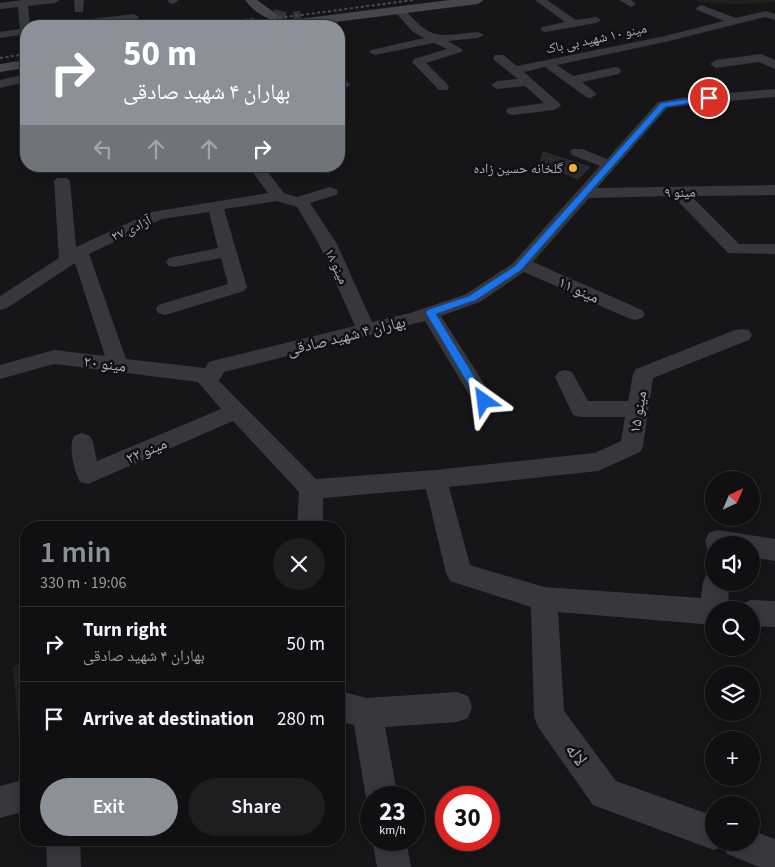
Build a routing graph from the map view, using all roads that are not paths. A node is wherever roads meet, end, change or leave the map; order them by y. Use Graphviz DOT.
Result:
graph roads {
  1 [pos="55,0"];
  2 [pos="478,0"];
  3 [pos="540,0"];
  4 [pos="253,2"];
  5 [pos="23,3"];
  6 [pos="0,6"];
  7 [pos="239,6"];
  8 [pos="701,8"];
  9 [pos="399,10"];
  10 [pos="374,13"];
  11 [pos="775,17"];
  12 [pos="134,18"];
  13 [pos="300,18"];
  14 [pos="25,20"];
  15 [pos="96,20"];
  16 [pos="273,20"];
  17 [pos="286,20"];
  18 [pos="596,20"];
  19 [pos="736,22"];
  20 [pos="574,24"];
  21 [pos="669,27"];
  22 [pos="546,29"];
  23 [pos="20,32"];
  24 [pos="684,34"];
  25 [pos="0,35"];
  26 [pos="478,35"];
  27 [pos="436,39"];
  28 [pos="375,52"];
  29 [pos="499,58"];
  30 [pos="548,64"];
  31 [pos="716,64"];
  32 [pos="20,65"];
  33 [pos="775,65"];
  34 [pos="0,68"];
  35 [pos="515,70"];
  36 [pos="615,71"];
  37 [pos="20,79"];
  38 [pos="572,80"];
  39 [pos="528,82"];
  40 [pos="0,84"];
  41 [pos="497,85"];
  42 [pos="443,87"];
  43 [pos="775,92"];
  44 [pos="591,94"];
  45 [pos="513,111"];
  46 [pos="577,152"];
  47 [pos="610,165"];
  48 [pos="260,172"];
  49 [pos="62,181"];
  50 [pos="775,190"];
  51 [pos="330,192"];
  52 [pos="678,192"];
  53 [pos="585,193"];
  54 [pos="278,196"];
  55 [pos="300,203"];
  56 [pos="215,206"];
  57 [pos="775,249"];
  58 [pos="228,251"];
  59 [pos="74,256"];
  60 [pos="175,262"];
  61 [pos="522,264"];
  62 [pos="0,304"];
  63 [pos="165,309"];
  64 [pos="430,313"];
  65 [pos="636,314"];
  66 [pos="366,330"];
  67 [pos="742,335"];
  68 [pos="118,364"];
  69 [pos="0,372"];
  70 [pos="211,376"];
  71 [pos="565,377"];
  72 [pos="484,401"];
  73 [pos="638,409"];
  74 [pos="236,411"];
  75 [pos="82,442"];
  76 [pos="435,478"];
  77 [pos="311,489"];
  78 [pos="310,521"];
  79 [pos="760,548"];
  80 [pos="775,550"];
  81 [pos="544,599"];
  82 [pos="705,610"];
  83 [pos="760,613"];
  84 [pos="775,614"];
  85 [pos="457,706"];
  86 [pos="353,710"];
  87 [pos="378,786"];
  88 [pos="20,796"];
  89 [pos="0,802"];
  90 [pos="705,830"];
  91 [pos="63,846"];
  92 [pos="760,850"];
  93 [pos="391,851"];
  94 [pos="775,856"];
  95 [pos="64,867"];
  96 [pos="394,867"];
  1 -- 5 [label="street"];
  2 -- 9 [label="main road"];
  3 -- 20 [label="street"];
  4 -- 7 [label="main road"];
  4 -- 16 [label="main road"];
  5 -- 6 [label="street"];
  5 -- 14 [label="street"];
  8 -- 19 [label="street"];
  9 -- 10 [label="main road"];
  9 -- 27 [label="street"];
  10 -- 13 [label="main road"];
  10 -- 17 [label="main road"];
  11 -- 19 [label="street, مینو ۱۰ شهید بی باک"];
  12 -- 15 [label="street"];
  18 -- 20 [label="street"];
  19 -- 24 [label="street, مینو ۱۰ شهید بی باک"];
  20 -- 22 [label="street"];
  21 -- 24 [label="street"];
  23 -- 25 [label="street"];
  24 -- 30 [label="street, مینو ۱۰ شهید بی باک"];
  26 -- 27 [label="street"];
  27 -- 28 [label="street"];
  27 -- 42 [label="street"];
  29 -- 35 [label="street"];
  30 -- 35 [label="street, مینو ۱۰ شهید بی باک"];
  30 -- 38 [label="street"];
  31 -- 33 [label="street"];
  32 -- 34 [label="main road"];
  35 -- 39 [label="street"];
  36 -- 38 [label="street"];
  37 -- 40 [label="street"];
  38 -- 44 [label="street"];
  39 -- 41 [label="street"];
  39 -- 45 [label="street"];
  43 -- 47 [label="street, بهاران ۴ شهید صادقی"];
  46 -- 47 [label="street"];
  47 -- 53 [label="street, بهاران ۴ شهید صادقی"];
  48 -- 54 [label="street"];
  49 -- 59 [label="street"];
  50 -- 52 [label="street, مینو ۹"];
  51 -- 55 [label="street"];
  52 -- 53 [label="street, مینو ۹"];
  52 -- 57 [label="street"];
  53 -- 61 [label="street, بهاران ۴ شهید صادقی"];
  54 -- 55 [label="street"];
  54 -- 56 [label="street, آزادی ۲۷"];
  55 -- 66 [label="street, مینو ۱۸"];
  56 -- 58 [label="street"];
  56 -- 59 [label="street, آزادی ۲۷"];
  58 -- 60 [label="street"];
  58 -- 63 [label="street"];
  59 -- 62 [label="street, آزادی ۲۷"];
  59 -- 68 [label="street"];
  61 -- 64 [label="street, بهاران ۴ شهید صادقی"];
  61 -- 65 [label="street, مینو ۱۱"];
  64 -- 66 [label="street, بهاران ۴ شهید صادقی"];
  64 -- 72 [label="street"];
  66 -- 70 [label="street, بهاران ۴ شهید صادقی"];
  67 -- 73 [label="street, مینو ۱۵"];
  68 -- 69 [label="street, مینو ۲۰"];
  68 -- 70 [label="street, مینو ۲۰"];
  70 -- 74 [label="street"];
  71 -- 73 [label="street"];
  73 -- 76 [label="street, مینو ۱۵"];
  74 -- 75 [label="street, مینو ۲۲"];
  74 -- 77 [label="street"];
  76 -- 77 [label="street, مینو ۱۵"];
  76 -- 81 [label="street"];
  77 -- 78 [label="street"];
  79 -- 80 [label="street"];
  81 -- 82 [label="street"];
  81 -- 90 [label="street, لاله"];
  83 -- 84 [label="street"];
  85 -- 86 [label="street"];
  86 -- 87 [label="street"];
  88 -- 89 [label="street"];
  91 -- 95 [label="street"];
  92 -- 94 [label="street"];
  93 -- 96 [label="street"];
}
